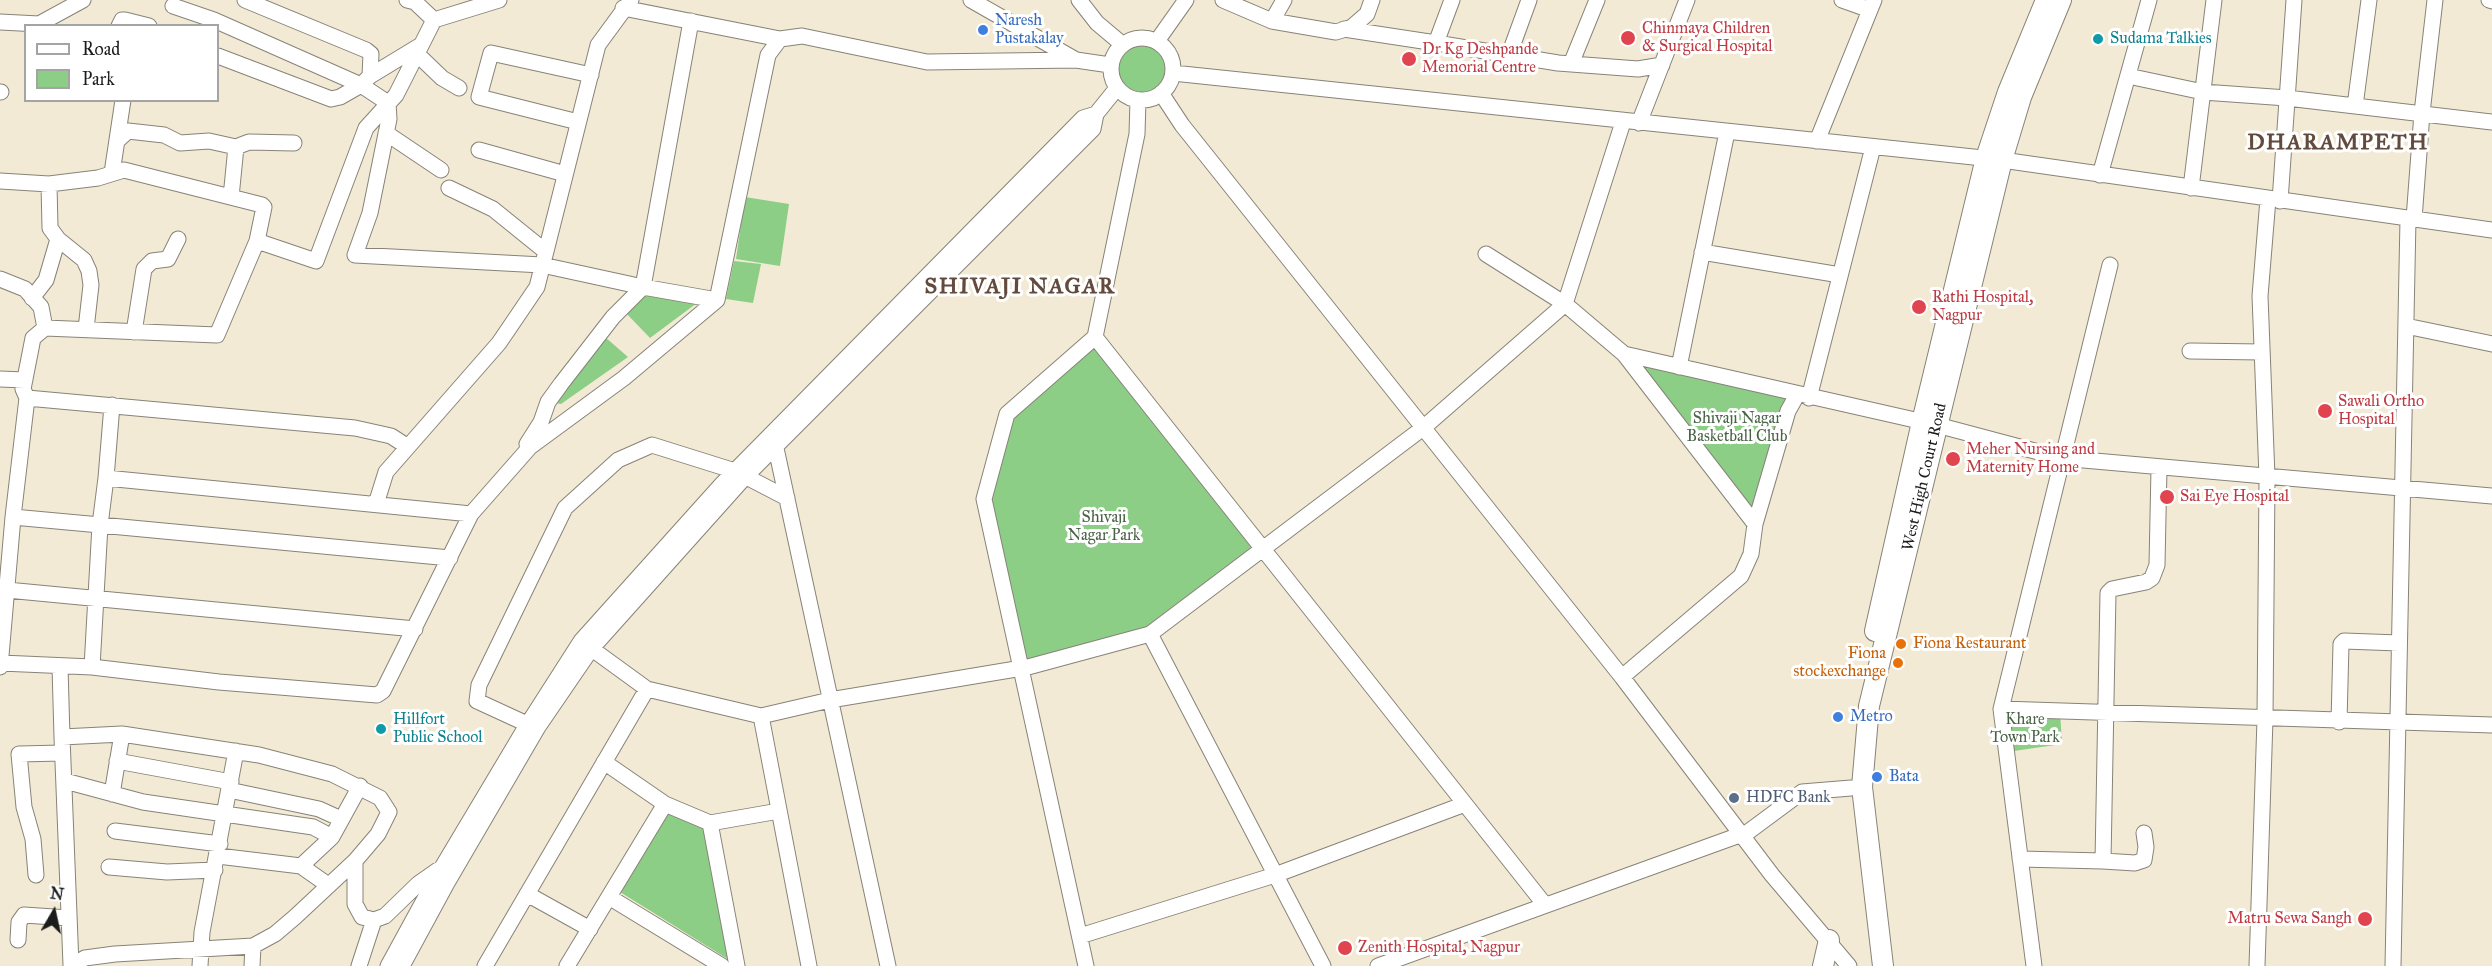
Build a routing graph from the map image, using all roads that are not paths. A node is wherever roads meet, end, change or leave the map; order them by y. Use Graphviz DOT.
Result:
graph roads {
  1 [pos="83,0"];
  2 [pos="245,0"];
  3 [pos="407,0"];
  4 [pos="499,0"];
  5 [pos="971,0"];
  6 [pos="1078,0"];
  7 [pos="1186,0"];
  8 [pos="1223,0"];
  9 [pos="1284,0"];
  10 [pos="1372,0"];
  11 [pos="1452,0"];
  12 [pos="1529,0"];
  13 [pos="1597,0"];
  14 [pos="1687,0"];
  15 [pos="1842,0"];
  16 [pos="2046,0"];
  17 [pos="2061,0"];
  18 [pos="2149,0"];
  19 [pos="2214,0"];
  20 [pos="2294,0"];
  21 [pos="2369,0"];
  22 [pos="2435,0"];
  23 [pos="627,4"];
  24 [pos="1872,5"];
  25 [pos="173,6"];
  26 [pos="434,20"];
  27 [pos="691,21"];
  28 [pos="1272,21"];
  29 [pos="0,22"];
  30 [pos="26,24"];
  31 [pos="41,24"];
  32 [pos="120,24"];
  33 [pos="141,24"];
  34 [pos="1344,29"];
  35 [pos="780,39"];
  36 [pos="1157,42"];
  37 [pos="1436,43"];
  38 [pos="1122,44"];
  39 [pos="419,49"];
  40 [pos="1509,55"];
  41 [pos="219,56"];
  42 [pos="1076,60"];
  43 [pos="1571,64"];
  44 [pos="1110,65"];
  45 [pos="1662,65"];
  46 [pos="1173,73"];
  47 [pos="591,75"];
  48 [pos="2128,76"];
  49 [pos="366,80"];
  50 [pos="459,88"];
  51 [pos="1117,88"];
  52 [pos="2203,92"];
  53 [pos="1161,93"];
  54 [pos="2287,98"];
  55 [pos="1138,100"];
  56 [pos="123,102"];
  57 [pos="388,103"];
  58 [pos="2355,106"];
  59 [pos="2422,113"];
  60 [pos="579,122"];
  61 [pos="1623,122"];
  62 [pos="2492,122"];
  63 [pos="1639,123"];
  64 [pos="1727,132"];
  65 [pos="386,133"];
  66 [pos="117,141"];
  67 [pos="1817,141"];
  68 [pos="294,143"];
  69 [pos="236,147"];
  70 [pos="1873,147"];
  71 [pos="479,150"];
  72 [pos="1994,159"];
  73 [pos="441,170"];
  74 [pos="112,173"];
  75 [pos="565,174"];
  76 [pos="2100,175"];
  77 [pos="0,181"];
  78 [pos="49,184"];
  79 [pos="449,188"];
  80 [pos="2191,188"];
  81 [pos="231,197"];
  82 [pos="2274,200"];
  83 [pos="2411,219"];
  84 [pos="2492,230"];
  85 [pos="58,239"];
  86 [pos="178,239"];
  87 [pos="257,241"];
  88 [pos="1702,252"];
  89 [pos="1486,254"];
  90 [pos="544,258"];
  91 [pos="2110,265"];
  92 [pos="1840,275"];
  93 [pos="0,279"];
  94 [pos="643,287"];
  95 [pos="32,298"];
  96 [pos="717,300"];
  97 [pos="1564,304"];
  98 [pos="2406,326"];
  99 [pos="45,328"];
  100 [pos="86,330"];
  101 [pos="134,332"];
  102 [pos="1095,338"];
  103 [pos="2492,344"];
  104 [pos="2190,351"];
  105 [pos="2262,352"];
  106 [pos="1624,354"];
  107 [pos="1679,367"];
  108 [pos="0,379"];
  109 [pos="25,380"];
  110 [pos="1803,396"];
  111 [pos="27,398"];
  112 [pos="112,405"];
  113 [pos="1929,424"];
  114 [pos="1422,428"];
  115 [pos="774,439"];
  116 [pos="408,447"];
  117 [pos="2061,458"];
  118 [pos="512,467"];
  119 [pos="2159,468"];
  120 [pos="740,474"];
  121 [pos="2267,477"];
  122 [pos="106,478"];
  123 [pos="2401,487"];
  124 [pos="2492,496"];
  125 [pos="787,498"];
  126 [pos="376,504"];
  127 [pos="471,514"];
  128 [pos="13,517"];
  129 [pos="1755,524"];
  130 [pos="100,525"];
  131 [pos="1262,549"];
  132 [pos="450,558"];
  133 [pos="6,590"];
  134 [pos="96,600"];
  135 [pos="416,629"];
  136 [pos="1,634"];
  137 [pos="1150,634"];
  138 [pos="2399,643"];
  139 [pos="587,644"];
  140 [pos="0,665"];
  141 [pos="60,667"];
  142 [pos="92,667"];
  143 [pos="1021,668"];
  144 [pos="1622,677"];
  145 [pos="646,689"];
  146 [pos="830,700"];
  147 [pos="2001,709"];
  148 [pos="2108,713"];
  149 [pos="761,716"];
  150 [pos="2265,719"];
  151 [pos="2339,722"];
  152 [pos="527,724"];
  153 [pos="2398,724"];
  154 [pos="2492,725"];
  155 [pos="122,734"];
  156 [pos="62,737"];
  157 [pos="236,751"];
  158 [pos="62,753"];
  159 [pos="117,761"];
  160 [pos="604,762"];
  161 [pos="64,781"];
  162 [pos="230,786"];
  163 [pos="360,786"];
  164 [pos="1851,788"];
  165 [pos="112,794"];
  166 [pos="664,804"];
  167 [pos="1465,804"];
  168 [pos="779,811"];
  169 [pos="225,815"];
  170 [pos="342,819"];
  171 [pos="710,823"];
  172 [pos="115,831"];
  173 [pos="2144,833"];
  174 [pos="1743,834"];
  175 [pos="332,837"];
  176 [pos="217,857"];
  177 [pos="2020,859"];
  178 [pos="355,861"];
  179 [pos="2103,861"];
  180 [pos="301,866"];
  181 [pos="109,867"];
  182 [pos="441,869"];
  183 [pos="1275,874"];
  184 [pos="36,875"];
  185 [pos="328,885"];
  186 [pos="527,894"];
  187 [pos="609,897"];
  188 [pos="1545,905"];
  189 [pos="69,918"];
  190 [pos="374,920"];
  191 [pos="590,929"];
  192 [pos="1080,936"];
  193 [pos="18,940"];
  194 [pos="1828,940"];
  195 [pos="253,946"];
  196 [pos="199,950"];
  197 [pos="1882,963"];
  198 [pos="808,964"];
  199 [pos="71,965"];
  200 [pos="570,965"];
  201 [pos="200,966"];
  202 [pos="252,966"];
  203 [pos="359,966"];
  204 [pos="388,966"];
  205 [pos="402,966"];
  206 [pos="485,966"];
  207 [pos="722,966"];
  208 [pos="737,966"];
  209 [pos="792,966"];
  210 [pos="888,966"];
  211 [pos="1086,966"];
  212 [pos="1323,966"];
  213 [pos="1378,966"];
  214 [pos="1823,966"];
  215 [pos="1849,966"];
  216 [pos="2034,966"];
  217 [pos="2257,966"];
  218 [pos="2393,966"];
  1 -- 31 [label="street"];
  2 -- 49 [label="street"];
  3 -- 26 [label="street"];
  4 -- 26 [label="street"];
  5 -- 42 [label="street"];
  6 -- 38 [label="street"];
  7 -- 36 [label="street"];
  8 -- 28 [label="street"];
  9 -- 28 [label="street"];
  10 -- 34 [label="street"];
  11 -- 37 [label="street"];
  12 -- 40 [label="street"];
  13 -- 43 [label="street"];
  14 -- 45 [label="street"];
  15 -- 24 [label="street"];
  16 -- 72 [label="main road, West High Court Road"];
  17 -- 72 [label="main road, West High Court Road"];
  18 -- 48 [label="street"];
  19 -- 52 [label="street"];
  20 -- 54 [label="street"];
  21 -- 58 [label="street"];
  22 -- 59 [label="street"];
  23 -- 27 [label="street"];
  23 -- 47 [label="street"];
  24 -- 67 [label="street"];
  25 -- 49 [label="street"];
  26 -- 39 [label="street"];
  27 -- 35 [label="street"];
  27 -- 94 [label="street"];
  28 -- 34 [label="street"];
  29 -- 30 [label="street"];
  32 -- 33 [label="street"];
  34 -- 37 [label="street"];
  35 -- 42 [label="street"];
  35 -- 96 [label="street"];
  36 -- 38 [label="street"];
  36 -- 46 [label="street"];
  37 -- 40 [label="street"];
  38 -- 44 [label="street"];
  39 -- 49 [label="street"];
  39 -- 50 [label="street"];
  39 -- 57 [label="street"];
  40 -- 43 [label="street"];
  41 -- 49 [label="street"];
  42 -- 44 [label="street"];
  43 -- 45 [label="street"];
  44 -- 51 [label="street"];
  45 -- 63 [label="street"];
  46 -- 53 [label="street"];
  46 -- 61 [label="street"];
  47 -- 60 [label="street"];
  47 -- 60 [label="street"];
  48 -- 52 [label="street"];
  48 -- 76 [label="street"];
  49 -- 57 [label="street"];
  51 -- 55 [label="street"];
  51 -- 115 [label="street"];
  52 -- 54 [label="street"];
  52 -- 80 [label="street"];
  53 -- 55 [label="street"];
  53 -- 114 [label="street"];
  54 -- 58 [label="street"];
  54 -- 82 [label="street"];
  55 -- 102 [label="street"];
  56 -- 66 [label="street"];
  57 -- 65 [label="street"];
  57 -- 87 [label="street"];
  58 -- 59 [label="street"];
  59 -- 62 [label="street"];
  59 -- 83 [label="street"];
  60 -- 75 [label="street"];
  61 -- 63 [label="street"];
  61 -- 97 [label="street"];
  63 -- 64 [label="street"];
  64 -- 67 [label="street"];
  64 -- 88 [label="street"];
  65 -- 73 [label="street"];
  65 -- 90 [label="street"];
  66 -- 69 [label="street"];
  66 -- 74 [label="street"];
  67 -- 70 [label="street"];
  68 -- 69 [label="street"];
  69 -- 81 [label="street"];
  70 -- 72 [label="street"];
  70 -- 92 [label="street"];
  71 -- 75 [label="street"];
  72 -- 76 [label="street"];
  72 -- 113 [label="main road, West High Court Road"];
  74 -- 78 [label="street"];
  74 -- 81 [label="street"];
  75 -- 90 [label="street"];
  76 -- 80 [label="street"];
  77 -- 78 [label="street"];
  78 -- 85 [label="street"];
  79 -- 90 [label="street"];
  80 -- 82 [label="street"];
  81 -- 87 [label="street"];
  82 -- 83 [label="street"];
  82 -- 105 [label="street"];
  83 -- 84 [label="street"];
  83 -- 98 [label="street"];
  85 -- 95 [label="street"];
  85 -- 100 [label="street"];
  86 -- 101 [label="street"];
  87 -- 101 [label="street"];
  88 -- 92 [label="street"];
  88 -- 107 [label="street"];
  89 -- 97 [label="street"];
  90 -- 94 [label="street"];
  90 -- 116 [label="street"];
  91 -- 117 [label="street"];
  92 -- 110 [label="street"];
  93 -- 95 [label="street"];
  94 -- 96 [label="street"];
  94 -- 118 [label="street"];
  95 -- 99 [label="street"];
  96 -- 118 [label="street"];
  97 -- 106 [label="street"];
  97 -- 114 [label="street"];
  98 -- 103 [label="street"];
  98 -- 123 [label="street"];
  99 -- 100 [label="street"];
  99 -- 109 [label="street"];
  100 -- 101 [label="street"];
  102 -- 131 [label="street"];
  102 -- 143 [label="street"];
  104 -- 105 [label="street"];
  105 -- 121 [label="street"];
  106 -- 107 [label="street"];
  106 -- 129 [label="street"];
  107 -- 110 [label="street"];
  108 -- 109 [label="street"];
  109 -- 111 [label="street"];
  110 -- 113 [label="street"];
  110 -- 129 [label="street"];
  111 -- 112 [label="street"];
  111 -- 128 [label="street"];
  112 -- 116 [label="street"];
  112 -- 122 [label="street"];
  113 -- 117 [label="street"];
  113 -- 164 [label="main road, West High Court Road"];
  113 -- 197 [label="main road, West High Court Road"];
  114 -- 131 [label="street"];
  114 -- 144 [label="street"];
  115 -- 120 [label="street"];
  115 -- 125 [label="street"];
  116 -- 126 [label="street"];
  117 -- 119 [label="street"];
  117 -- 147 [label="street"];
  118 -- 127 [label="street"];
  119 -- 121 [label="street"];
  119 -- 148 [label="street"];
  120 -- 125 [label="street"];
  120 -- 139 [label="street"];
  120 -- 152 [label="street"];
  121 -- 123 [label="street"];
  121 -- 150 [label="street"];
  122 -- 126 [label="street"];
  122 -- 130 [label="street"];
  123 -- 124 [label="street"];
  123 -- 138 [label="street"];
  125 -- 146 [label="street"];
  126 -- 127 [label="street"];
  127 -- 132 [label="street"];
  128 -- 130 [label="street"];
  128 -- 133 [label="street"];
  129 -- 144 [label="street"];
  130 -- 132 [label="street"];
  130 -- 134 [label="street"];
  131 -- 137 [label="street"];
  131 -- 167 [label="street"];
  132 -- 135 [label="street"];
  133 -- 134 [label="street"];
  133 -- 136 [label="street"];
  134 -- 135 [label="street"];
  134 -- 142 [label="street"];
  135 -- 142 [label="street"];
  136 -- 140 [label="street"];
  137 -- 143 [label="street"];
  137 -- 183 [label="street"];
  138 -- 151 [label="street"];
  138 -- 153 [label="street"];
  139 -- 145 [label="street"];
  139 -- 152 [label="street"];
  139 -- 205 [label="street"];
  140 -- 141 [label="street"];
  141 -- 142 [label="street"];
  141 -- 156 [label="street"];
  143 -- 146 [label="street"];
  143 -- 192 [label="street"];
  144 -- 174 [label="street"];
  145 -- 149 [label="street"];
  145 -- 160 [label="street"];
  146 -- 149 [label="street"];
  146 -- 210 [label="street"];
  147 -- 148 [label="street"];
  147 -- 177 [label="street"];
  148 -- 150 [label="street"];
  148 -- 179 [label="street"];
  149 -- 168 [label="street"];
  150 -- 151 [label="street"];
  150 -- 217 [label="street"];
  151 -- 153 [label="street"];
  152 -- 182 [label="street"];
  153 -- 154 [label="street"];
  153 -- 218 [label="street"];
  155 -- 156 [label="street"];
  155 -- 157 [label="street"];
  155 -- 159 [label="street"];
  156 -- 158 [label="street"];
  157 -- 162 [label="street"];
  157 -- 163 [label="street"];
  158 -- 161 [label="street"];
  158 -- 184 [label="street"];
  159 -- 162 [label="street"];
  159 -- 165 [label="street"];
  160 -- 166 [label="street"];
  160 -- 186 [label="street"];
  161 -- 165 [label="street"];
  161 -- 189 [label="street"];
  162 -- 169 [label="street"];
  162 -- 170 [label="street"];
  163 -- 170 [label="street"];
  163 -- 178 [label="street"];
  164 -- 174 [label="street"];
  164 -- 197 [label="main road, West High Court Road"];
  165 -- 169 [label="street"];
  166 -- 171 [label="street"];
  166 -- 187 [label="street"];
  167 -- 183 [label="street"];
  167 -- 188 [label="street"];
  168 -- 171 [label="street"];
  168 -- 198 [label="street"];
  169 -- 175 [label="street"];
  169 -- 176 [label="street"];
  170 -- 175 [label="street"];
  171 -- 208 [label="street"];
  172 -- 176 [label="street"];
  173 -- 179 [label="street"];
  174 -- 188 [label="street"];
  174 -- 194 [label="street"];
  175 -- 180 [label="street"];
  176 -- 180 [label="street"];
  176 -- 181 [label="street"];
  176 -- 196 [label="street"];
  177 -- 179 [label="street"];
  177 -- 216 [label="street"];
  178 -- 185 [label="street"];
  178 -- 190 [label="street"];
  180 -- 185 [label="street"];
  182 -- 190 [label="street"];
  182 -- 204 [label="street"];
  183 -- 192 [label="street"];
  183 -- 212 [label="street"];
  185 -- 195 [label="street"];
  186 -- 191 [label="street"];
  186 -- 206 [label="street"];
  187 -- 191 [label="street"];
  187 -- 207 [label="street"];
  188 -- 213 [label="street"];
  189 -- 193 [label="street"];
  189 -- 199 [label="street"];
  190 -- 203 [label="street"];
  191 -- 200 [label="street"];
  192 -- 211 [label="street"];
  194 -- 214 [label="main road"];
  194 -- 215 [label="street"];
  195 -- 196 [label="street"];
  195 -- 202 [label="street"];
  196 -- 199 [label="street"];
  196 -- 201 [label="street"];
  198 -- 209 [label="street"];
}
